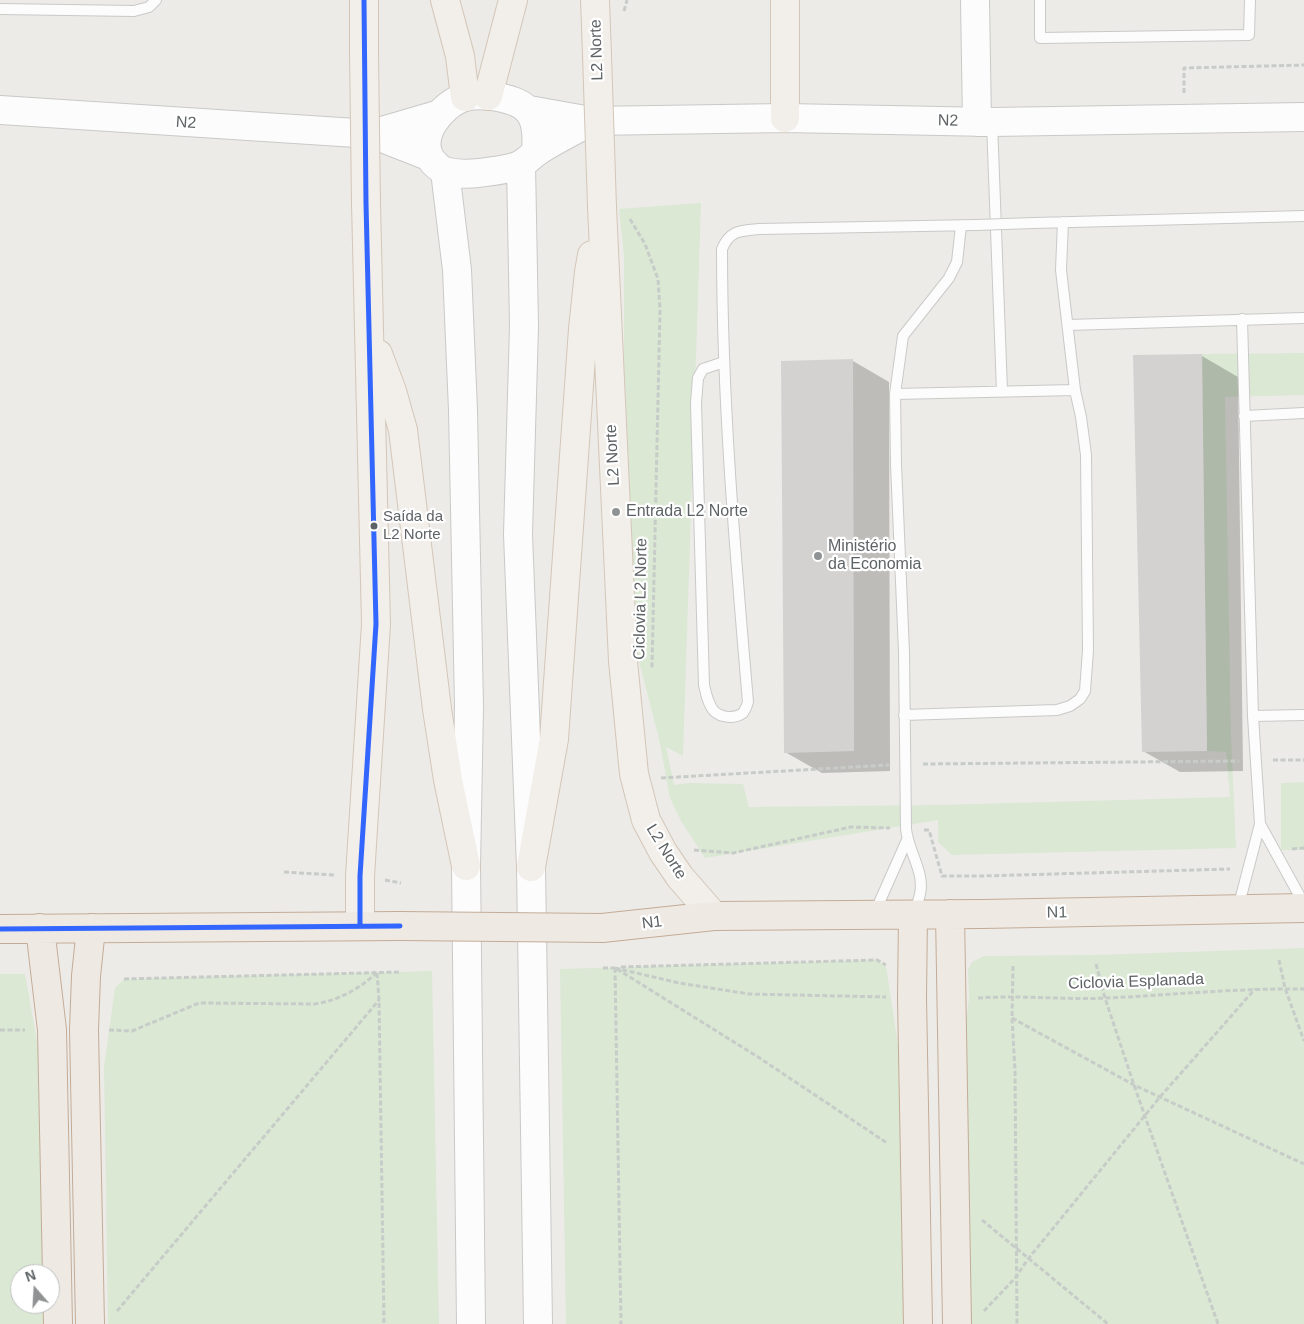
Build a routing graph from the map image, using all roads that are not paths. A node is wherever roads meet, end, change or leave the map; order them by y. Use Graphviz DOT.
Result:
graph roads {
  1 [pos="156,0"];
  2 [pos="364,0"];
  3 [pos="445,0"];
  4 [pos="513,0"];
  5 [pos="595,0"];
  6 [pos="785,0"];
  7 [pos="975,0"];
  8 [pos="1040,0"];
  9 [pos="1250,0"];
  10 [pos="0,9"];
  11 [pos="476,97"];
  12 [pos="0,110"];
  13 [pos="529,110"];
  14 [pos="437,115"];
  15 [pos="1304,117"];
  16 [pos="784,118"];
  17 [pos="591,121"];
  18 [pos="985,122"];
  19 [pos="372,134"];
  20 [pos="528,158"];
  21 [pos="436,164"];
  22 [pos="610,216"];
  23 [pos="1304,216"];
  24 [pos="1063,222"];
  25 [pos="961,226"];
  26 [pos="1304,318"];
  27 [pos="1242,319"];
  28 [pos="1068,325"];
  29 [pos="370,334"];
  30 [pos="724,362"];
  31 [pos="1075,390"];
  32 [pos="1002,391"];
  33 [pos="895,394"];
  34 [pos="1304,413"];
  35 [pos="1244,416"];
  36 [pos="1304,714"];
  37 [pos="904,715"];
  38 [pos="1253,716"];
  39 [pos="1260,824"];
  40 [pos="906,835"];
  41 [pos="466,866"];
  42 [pos="531,867"];
  43 [pos="1304,906"];
  44 [pos="1238,910"];
  45 [pos="950,914"];
  46 [pos="874,915"];
  47 [pos="913,915"];
  48 [pos="714,916"];
  49 [pos="360,926"];
  50 [pos="40,928"];
  51 [pos="90,928"];
  52 [pos="0,929"];
  53 [pos="102,1319"];
  54 [pos="967,1321"];
  55 [pos="58,1324"];
  56 [pos="471,1324"];
  57 [pos="538,1324"];
  58 [pos="918,1324"];
  1 -- 10 [label="lane"];
  2 -- 29 [label="main road, bridge"];
  3 -- 11 [label="main road"];
  4 -- 11 [label="main road"];
  5 -- 22 [label="main road, L2 Norte, bridge"];
  6 -- 16 [label="main road"];
  7 -- 18 [label="main road"];
  8 -- 9 [label="lane"];
  11 -- 13 [label="main road"];
  11 -- 14 [label="main road"];
  12 -- 19 [label="main road, N2"];
  13 -- 17 [label="main road, N2"];
  13 -- 20 [label="main road"];
  14 -- 19 [label="main road, N2"];
  14 -- 21 [label="main road"];
  15 -- 18 [label="main road, N2"];
  16 -- 17 [label="main road, N2"];
  16 -- 18 [label="main road, N2"];
  17 -- 20 [label="main road, N2"];
  18 -- 32 [label="lane"];
  19 -- 21 [label="main road, N2"];
  20 -- 21 [label="main road"];
  20 -- 42 [label="main road"];
  21 -- 41 [label="main road"];
  22 -- 42 [label="main road"];
  22 -- 48 [label="main road, L2 Norte"];
  23 -- 24 [label="lane"];
  24 -- 25 [label="lane, bridge"];
  24 -- 28 [label="lane"];
  25 -- 30 [label="lane"];
  25 -- 33 [label="lane"];
  26 -- 27 [label="lane"];
  27 -- 28 [label="lane"];
  27 -- 35 [label="lane"];
  28 -- 31 [label="lane"];
  29 -- 41 [label="main road"];
  29 -- 49 [label="main road"];
  30 -- 30 [label="lane"];
  31 -- 32 [label="lane"];
  31 -- 37 [label="lane"];
  32 -- 33 [label="lane"];
  33 -- 37 [label="lane"];
  34 -- 35 [label="lane"];
  35 -- 38 [label="lane"];
  36 -- 38 [label="lane"];
  37 -- 40 [label="lane"];
  38 -- 39 [label="lane"];
  39 -- 43 [label="lane"];
  39 -- 44 [label="lane"];
  40 -- 46 [label="lane"];
  40 -- 47 [label="lane"];
  41 -- 56 [label="main road"];
  42 -- 57 [label="main road"];
  43 -- 44 [label="highway, N1"];
  44 -- 45 [label="highway, N1"];
  45 -- 47 [label="highway, N1"];
  45 -- 54 [label="highway"];
  46 -- 47 [label="highway, N1"];
  46 -- 48 [label="highway, N1"];
  47 -- 58 [label="highway"];
  48 -- 49 [label="highway, N1, bridge"];
  49 -- 51 [label="highway, N1"];
  50 -- 51 [label="highway, N1"];
  50 -- 52 [label="highway, N1"];
  50 -- 55 [label="highway"];
  51 -- 53 [label="highway"];
}
